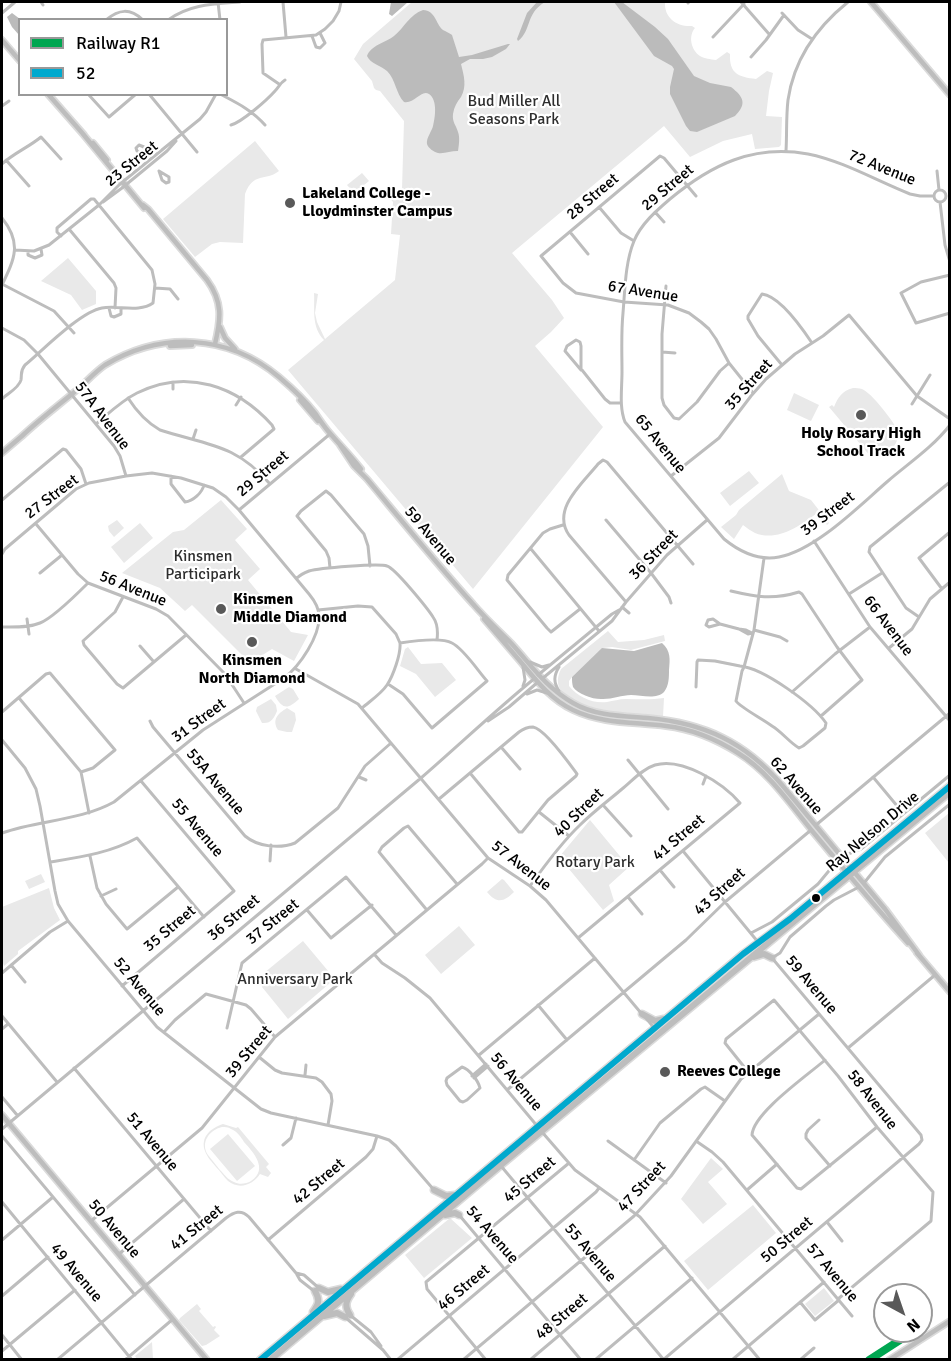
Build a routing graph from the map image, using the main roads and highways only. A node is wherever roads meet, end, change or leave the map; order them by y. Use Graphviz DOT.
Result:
graph roads {
  1 [pos="871,2"];
  2 [pos="2,40"];
  3 [pos="18,59"];
  4 [pos="950,95"];
  5 [pos="50,96"];
  6 [pos="219,326"];
  7 [pos="215,346"];
  8 [pos="248,357"];
  9 [pos="91,378"];
  10 [pos="315,416"];
  11 [pos="2,453"];
  12 [pos="538,679"];
  13 [pos="950,786"];
  14 [pos="950,792"];
  15 [pos="813,828"];
  16 [pos="893,840"];
  17 [pos="898,846"];
  18 [pos="850,872"];
  19 [pos="761,945"];
  20 [pos="919,955"];
  21 [pos="750,958"];
  22 [pos="772,958"];
  23 [pos="950,992"];
  24 [pos="642,1014"];
  25 [pos="670,1016"];
  26 [pos="657,1032"];
  27 [pos="2,1115"];
  28 [pos="499,1163"];
  29 [pos="434,1190"];
  30 [pos="458,1194"];
  31 [pos="449,1205"];
  32 [pos="459,1215"];
  33 [pos="442,1216"];
  34 [pos="368,1265"];
  35 [pos="364,1272"];
  36 [pos="353,1286"];
  37 [pos="332,1303"];
  38 [pos="318,1318"];
  39 [pos="308,1319"];
  40 [pos="950,1321"];
  41 [pos="207,1359"];
  42 [pos="260,1359"];
  43 [pos="270,1359"];
  44 [pos="889,1359"];
  1 -- 4 [label="main road"];
  2 -- 3 [label="main road"];
  5 -- 6 [label="main road"];
  6 -- 7 [label="main road"];
  6 -- 8 [label="main road"];
  7 -- 8 [label="main road"];
  7 -- 9 [label="main road"];
  7 -- 9 [label="main road"];
  7 -- 10 [label="main road"];
  8 -- 10 [label="main road"];
  9 -- 11 [label="main road"];
  10 -- 12 [label="main road, 59 Avenue"];
  12 -- 15 [label="main road, 62 Avenue"];
  12 -- 15 [label="main road, 62 Avenue"];
  13 -- 18 [label="highway, Ray Nelson Drive"];
  14 -- 16 [label="highway, Ray Nelson Drive"];
  15 -- 18 [label="main road, 62 Avenue"];
  16 -- 17 [label="highway"];
  16 -- 18 [label="highway, Ray Nelson Drive"];
  18 -- 19 [label="highway, Ray Nelson Drive"];
  18 -- 20 [label="main road, 62 Avenue"];
  18 -- 20 [label="main road, 62 Avenue"];
  19 -- 21 [label="highway, Ray Nelson Drive"];
  19 -- 25 [label="highway, Ray Nelson Drive"];
  20 -- 23 [label="main road, 62 Avenue"];
  21 -- 22 [label="highway"];
  21 -- 26 [label="highway, Ray Nelson Drive"];
  24 -- 25 [label="highway"];
  25 -- 26 [label="highway, Ray Nelson Drive"];
  26 -- 28 [label="highway, Ray Nelson Drive"];
  27 -- 41 [label="main road, 50 Avenue"];
  28 -- 30 [label="highway, Ray Nelson Drive"];
  28 -- 31 [label="highway, Ray Nelson Drive"];
  29 -- 30 [label="highway"];
  30 -- 31 [label="highway, Ray Nelson Drive"];
  31 -- 33 [label="highway, Ray Nelson Drive"];
  31 -- 35 [label="highway, Ray Nelson Drive"];
  32 -- 33 [label="highway"];
  33 -- 36 [label="highway, Ray Nelson Drive"];
  34 -- 35 [label="highway"];
  35 -- 36 [label="highway, Ray Nelson Drive"];
  36 -- 37 [label="highway, Ray Nelson Drive"];
  36 -- 38 [label="highway"];
  36 -- 39 [label="highway"];
  37 -- 38 [label="highway, Ray Nelson Drive"];
  37 -- 39 [label="highway, Ray Nelson Drive"];
  38 -- 43 [label="highway, Ray Nelson Drive"];
  39 -- 42 [label="highway, Ray Nelson Drive"];
  40 -- 44 [label="main road"];
}
